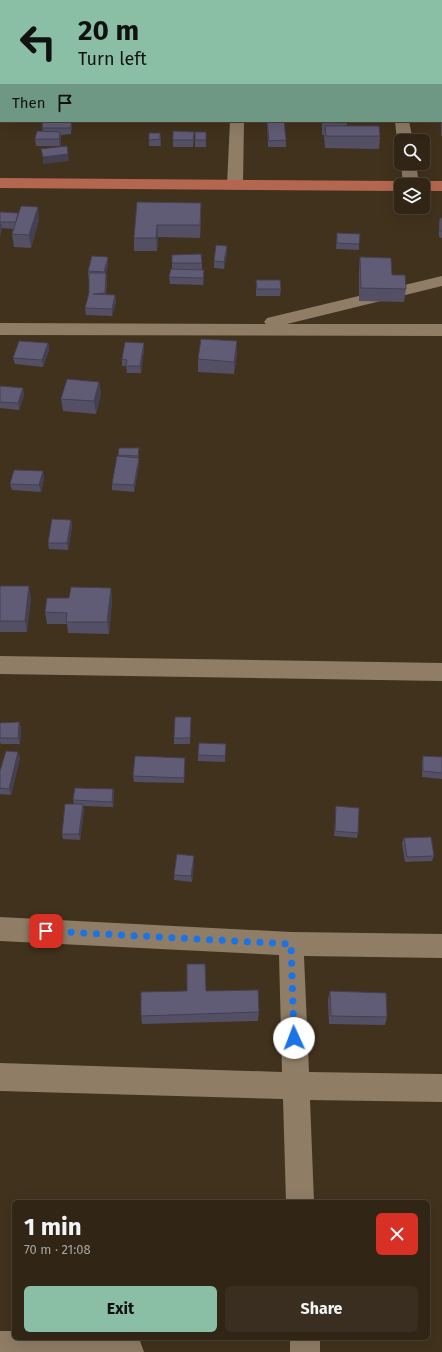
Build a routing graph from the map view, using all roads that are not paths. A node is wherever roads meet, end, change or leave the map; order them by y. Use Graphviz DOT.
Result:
graph roads {
  1 [pos="237,122"];
  2 [pos="402,122"];
  3 [pos="404,134"];
  4 [pos="0,183"];
  5 [pos="235,185"];
  6 [pos="394,186"];
  7 [pos="430,186"];
  8 [pos="442,186"];
  9 [pos="442,281"];
  10 [pos="0,329"];
  11 [pos="240,330"];
  12 [pos="442,330"];
  13 [pos="0,665"];
  14 [pos="442,672"];
  15 [pos="0,929"];
  16 [pos="291,944"];
  17 [pos="442,946"];
  18 [pos="0,1077"];
  19 [pos="296,1086"];
  20 [pos="442,1088"];
  21 [pos="300,1200"];
  22 [pos="305,1340"];
  23 [pos="0,1346"];
  24 [pos="129,1352"];
  25 [pos="305,1352"];
  1 -- 5 [label="street"];
  2 -- 3 [label="street"];
  4 -- 5 [label="main road"];
  5 -- 6 [label="main road"];
  7 -- 8 [label="main road"];
  9 -- 11 [label="street"];
  10 -- 11 [label="street"];
  11 -- 12 [label="street"];
  13 -- 14 [label="street"];
  15 -- 16 [label="street"];
  16 -- 17 [label="street"];
  16 -- 19 [label="street"];
  18 -- 19 [label="street"];
  19 -- 20 [label="street"];
  19 -- 21 [label="street"];
  22 -- 25 [label="street"];
  23 -- 24 [label="street"];
}
